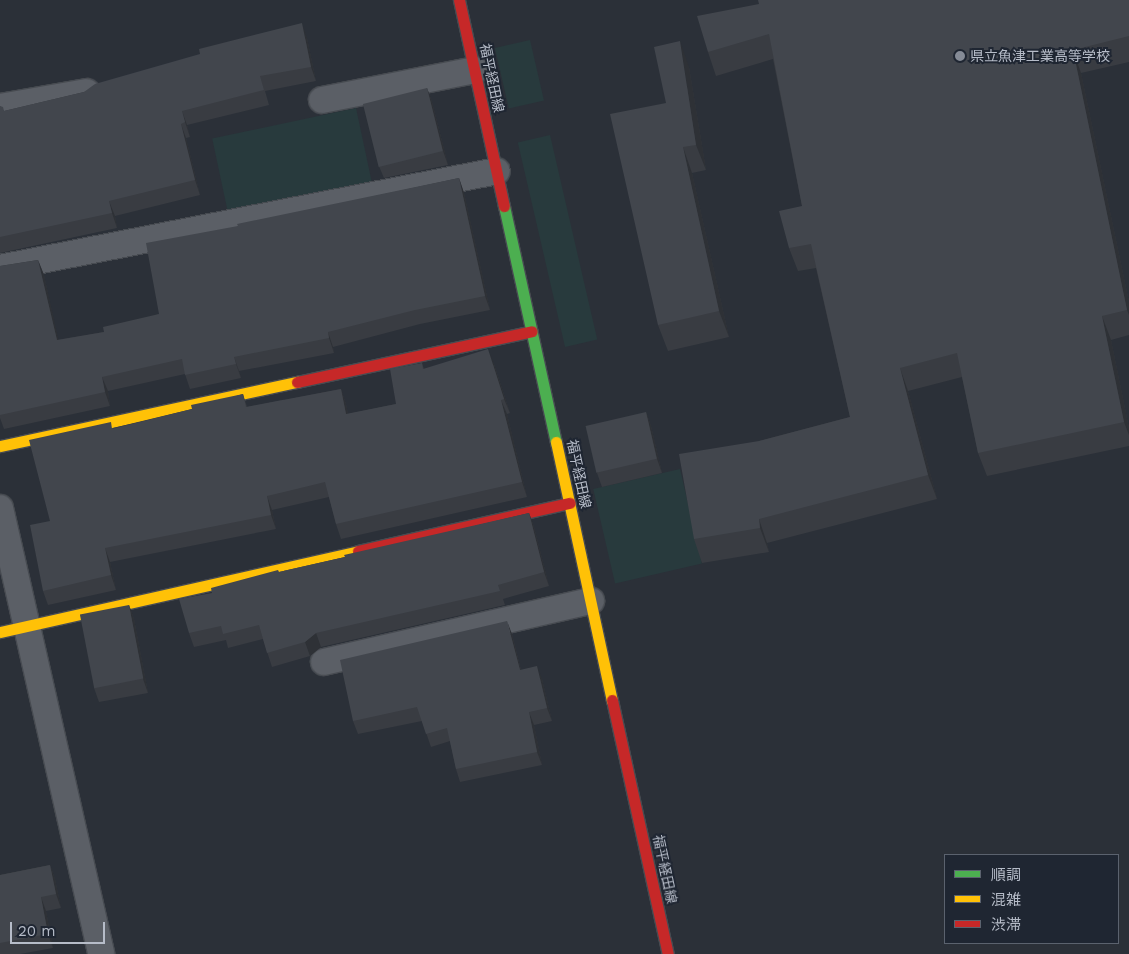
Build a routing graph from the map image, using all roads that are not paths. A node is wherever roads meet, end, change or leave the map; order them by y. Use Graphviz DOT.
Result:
graph roads {
  1 [pos="459,0"];
  2 [pos="475,70"];
  3 [pos="87,92"];
  4 [pos="322,100"];
  5 [pos="0,107"];
  6 [pos="497,172"];
  7 [pos="0,268"];
  8 [pos="532,331"];
  9 [pos="0,446"];
  10 [pos="570,503"];
  11 [pos="0,508"];
  12 [pos="591,600"];
  13 [pos="26,626"];
  14 [pos="0,632"];
  15 [pos="324,662"];
  16 [pos="101,954"];
  17 [pos="668,954"];
  1 -- 2 [label="street, 福平経田線"];
  2 -- 4 [label="street"];
  2 -- 6 [label="street, 福平経田線"];
  3 -- 5 [label="street"];
  6 -- 7 [label="street"];
  6 -- 8 [label="street, 福平経田線"];
  8 -- 9 [label="street"];
  8 -- 10 [label="street, 福平経田線"];
  10 -- 12 [label="street, 福平経田線"];
  10 -- 13 [label="street"];
  11 -- 13 [label="street"];
  12 -- 15 [label="street"];
  12 -- 17 [label="street, 福平経田線"];
  13 -- 14 [label="street"];
  13 -- 16 [label="street"];
}
